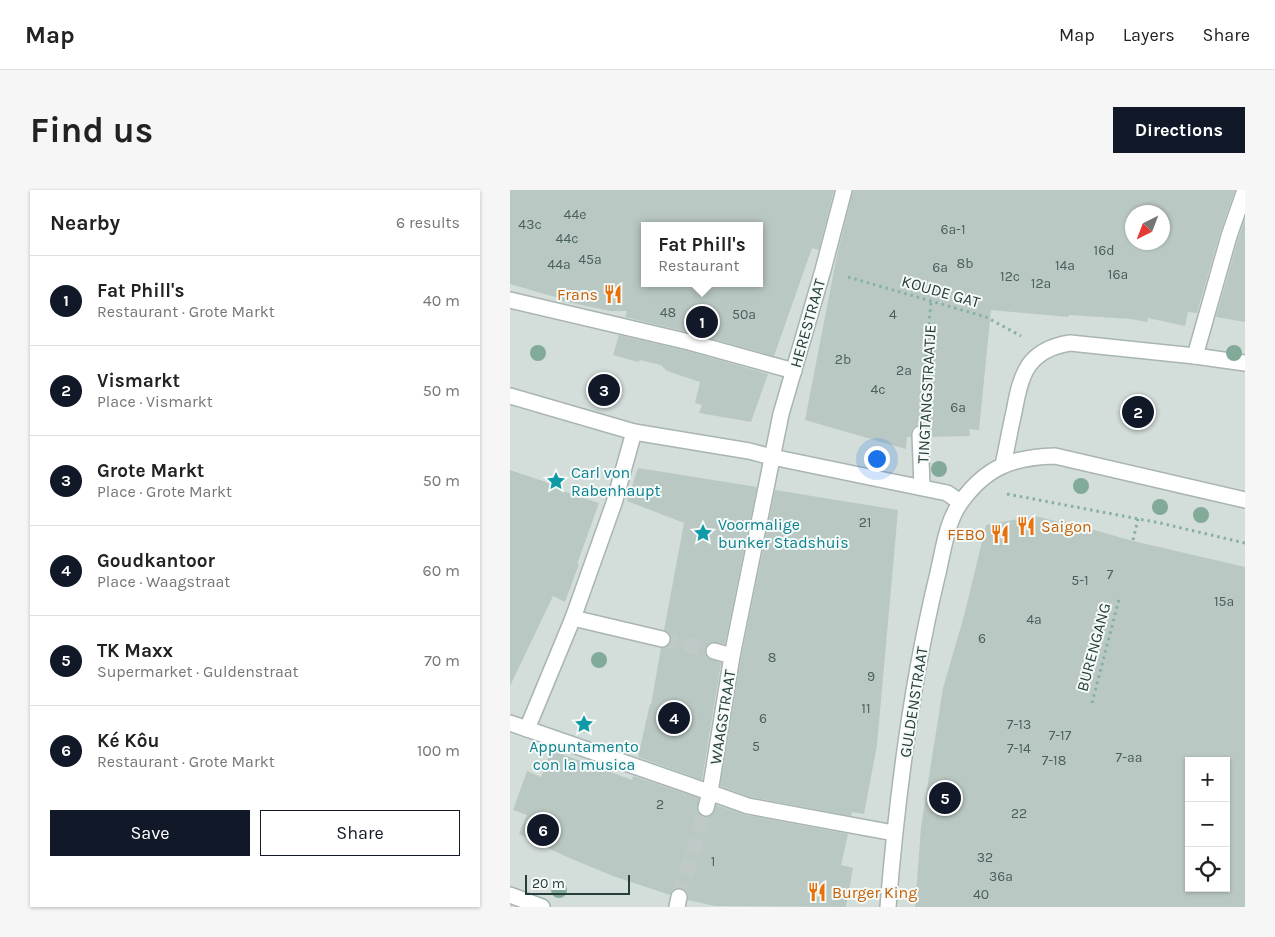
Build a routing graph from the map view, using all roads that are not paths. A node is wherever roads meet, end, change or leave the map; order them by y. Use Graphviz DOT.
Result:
graph roads {
  1 [pos="844,190"];
  2 [pos="1245,190"];
  3 [pos="510,300"];
  4 [pos="1195,356"];
  5 [pos="1245,363"];
  6 [pos="794,370"];
  7 [pos="510,396"];
  8 [pos="634,432"];
  9 [pos="920,434"];
  10 [pos="772,457"];
  11 [pos="1003,465"];
  12 [pos="922,487"];
  13 [pos="1245,500"];
  14 [pos="960,502"];
  15 [pos="573,618"];
  16 [pos="662,639"];
  17 [pos="714,651"];
  18 [pos="732,656"];
  19 [pos="510,723"];
  20 [pos="527,729"];
  21 [pos="710,792"];
  22 [pos="706,808"];
  23 [pos="894,833"];
  24 [pos="510,894"];
  25 [pos="542,907"];
  26 [pos="888,907"];
  1 -- 6 [label="street, HERESTRAAT"];
  2 -- 4 [label="street"];
  3 -- 6 [label="street"];
  4 -- 5 [label="street"];
  4 -- 11 [label="street"];
  6 -- 10 [label="street, HERESTRAAT"];
  7 -- 8 [label="street"];
  8 -- 10 [label="street"];
  8 -- 15 [label="street"];
  9 -- 12 [label="street, TINGTANGSTRAATJE"];
  10 -- 12 [label="street"];
  10 -- 18 [label="street, WAAGSTRAAT"];
  11 -- 13 [label="street, GULDENSTRAAT"];
  11 -- 14 [label="street, GULDENSTRAAT"];
  12 -- 14 [label="street"];
  14 -- 23 [label="street, GULDENSTRAAT"];
  15 -- 16 [label="street"];
  15 -- 20 [label="street"];
  17 -- 18 [label="street"];
  18 -- 21 [label="street, WAAGSTRAAT"];
  19 -- 20 [label="street"];
  20 -- 21 [label="street"];
  21 -- 22 [label="street, WAAGSTRAAT"];
  21 -- 23 [label="street"];
  23 -- 26 [label="street, GULDENSTRAAT"];
  24 -- 25 [label="street"];
}
